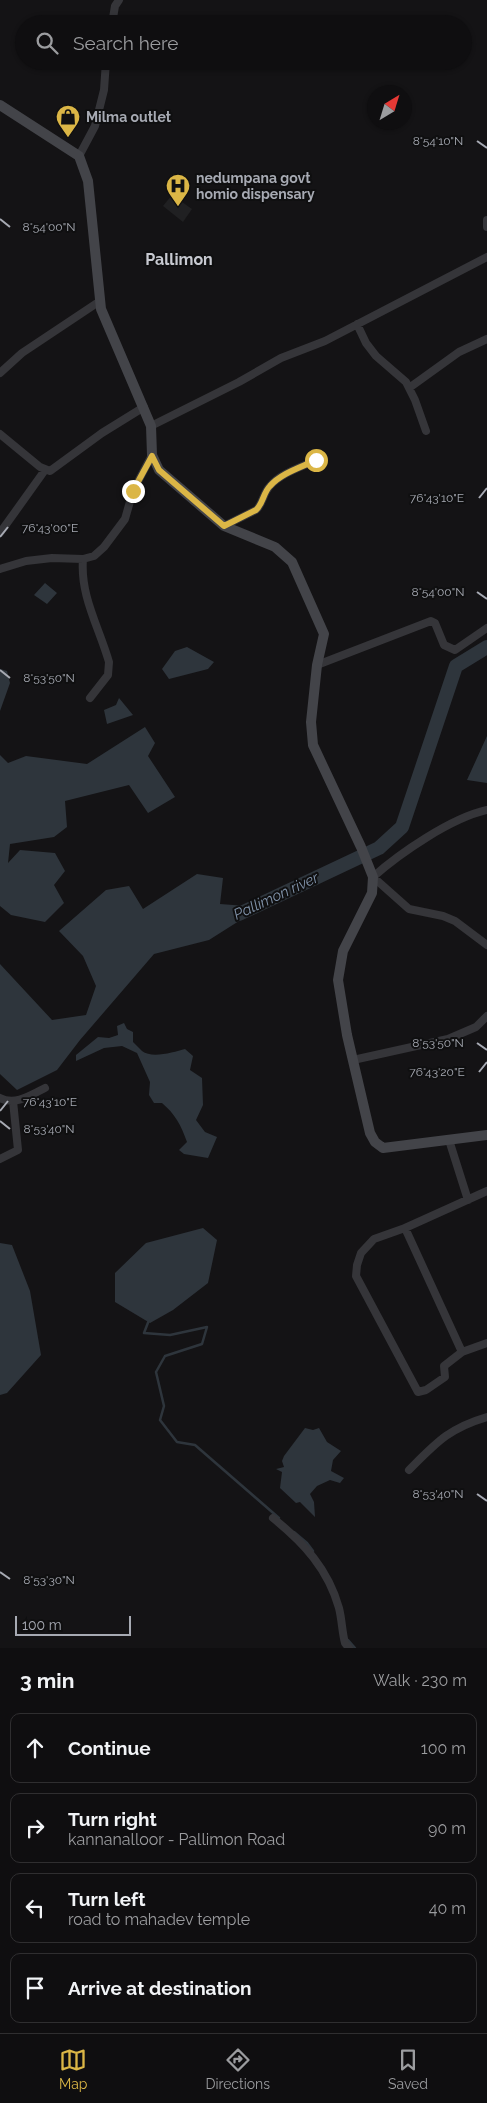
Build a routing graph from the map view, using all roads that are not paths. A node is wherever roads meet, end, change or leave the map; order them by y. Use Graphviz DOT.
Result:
graph roads {
  1 [pos="119,0"];
  2 [pos="114,15"];
  3 [pos="105,70"];
  4 [pos="0,105"];
  5 [pos="79,156"];
  6 [pos="487,220"];
  7 [pos="487,227"];
  8 [pos="487,257"];
  9 [pos="100,301"];
  10 [pos="357,324"];
  11 [pos="487,339"];
  12 [pos="0,373"];
  13 [pos="409,388"];
  14 [pos="144,407"];
  15 [pos="151,426"];
  16 [pos="426,431"];
  17 [pos="0,434"];
  18 [pos="152,456"];
  19 [pos="316,460"];
  20 [pos="45,470"];
  21 [pos="224,526"];
  22 [pos="0,533"];
  23 [pos="83,559"];
  24 [pos="0,569"];
  25 [pos="487,628"];
  26 [pos="317,665"];
  27 [pos="90,698"];
  28 [pos="487,810"];
  29 [pos="372,873"];
  30 [pos="487,945"];
  31 [pos="487,1016"];
  32 [pos="353,1060"];
  33 [pos="45,1088"];
  34 [pos="0,1098"];
  35 [pos="13,1101"];
  36 [pos="487,1135"];
  37 [pos="449,1140"];
  38 [pos="0,1159"];
  39 [pos="487,1191"];
  40 [pos="468,1200"];
  41 [pos="405,1228"];
  42 [pos="487,1342"];
  43 [pos="462,1352"];
  44 [pos="487,1417"];
  45 [pos="409,1470"];
  46 [pos="273,1518"];
  47 [pos="349,1648"];
  1 -- 2 [label="street"];
  3 -- 5 [label="street"];
  4 -- 5 [label="street"];
  5 -- 9 [label="street"];
  6 -- 7 [label="street"];
  8 -- 10 [label="street"];
  9 -- 12 [label="street"];
  9 -- 14 [label="street"];
  10 -- 13 [label="street"];
  10 -- 15 [label="street"];
  11 -- 13 [label="street"];
  13 -- 16 [label="street"];
  14 -- 15 [label="street"];
  14 -- 20 [label="street"];
  15 -- 18 [label="street"];
  17 -- 20 [label="street"];
  18 -- 21 [label="street"];
  18 -- 23 [label="street"];
  19 -- 21 [label="street"];
  20 -- 22 [label="street"];
  21 -- 26 [label="street"];
  23 -- 24 [label="street"];
  23 -- 27 [label="street"];
  25 -- 26 [label="street"];
  26 -- 29 [label="street"];
  28 -- 29 [label="street"];
  29 -- 30 [label="street"];
  29 -- 32 [label="street"];
  31 -- 32 [label="street"];
  32 -- 37 [label="street"];
  33 -- 35 [label="street"];
  34 -- 35 [label="street"];
  35 -- 38 [label="street"];
  36 -- 37 [label="street"];
  37 -- 40 [label="street"];
  39 -- 40 [label="street"];
  40 -- 41 [label="street"];
  41 -- 43 [label="street"];
  41 -- 43 [label="street"];
  42 -- 43 [label="street"];
  44 -- 45 [label="street"];
  46 -- 47 [label="street"];
}
